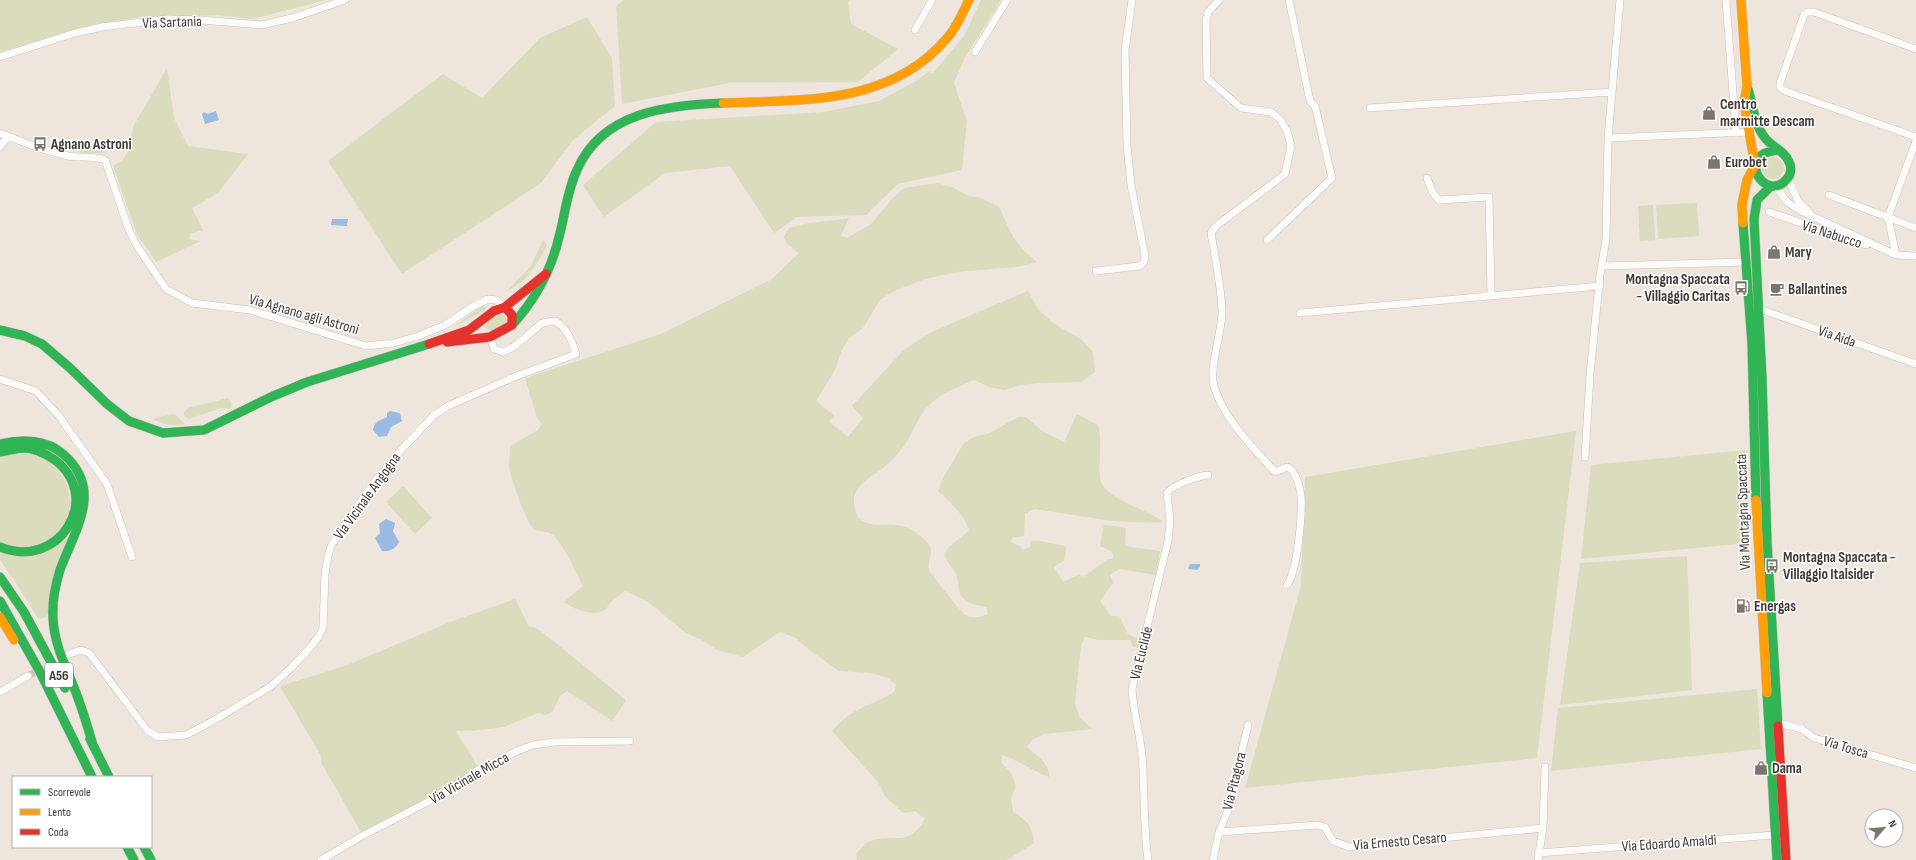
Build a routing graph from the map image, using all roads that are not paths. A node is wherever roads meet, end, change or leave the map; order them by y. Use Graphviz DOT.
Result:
graph roads {
  1 [pos="345,0"];
  2 [pos="932,0"];
  3 [pos="969,0"];
  4 [pos="1007,0"];
  5 [pos="1132,0"];
  6 [pos="1219,0"];
  7 [pos="1289,0"];
  8 [pos="1620,0"];
  9 [pos="1726,0"];
  10 [pos="1741,0"];
  11 [pos="915,30"];
  12 [pos="1916,49"];
  13 [pos="975,52"];
  14 [pos="0,56"];
  15 [pos="1747,86"];
  16 [pos="1612,92"];
  17 [pos="1370,108"];
  18 [pos="1748,132"];
  19 [pos="0,133"];
  20 [pos="1736,133"];
  21 [pos="8,136"];
  22 [pos="1916,137"];
  23 [pos="1608,138"];
  24 [pos="1916,141"];
  25 [pos="0,147"];
  26 [pos="1778,150"];
  27 [pos="1755,166"];
  28 [pos="1427,178"];
  29 [pos="1788,178"];
  30 [pos="1773,186"];
  31 [pos="1830,196"];
  32 [pos="1769,212"];
  33 [pos="1814,216"];
  34 [pos="1888,217"];
  35 [pos="1916,228"];
  36 [pos="1266,240"];
  37 [pos="1896,255"];
  38 [pos="1916,256"];
  39 [pos="1916,261"];
  40 [pos="1746,262"];
  41 [pos="1602,266"];
  42 [pos="1096,271"];
  43 [pos="547,273"];
  44 [pos="1600,286"];
  45 [pos="1491,296"];
  46 [pos="488,299"];
  47 [pos="504,307"];
  48 [pos="1757,308"];
  49 [pos="494,311"];
  50 [pos="1300,313"];
  51 [pos="484,319"];
  52 [pos="512,325"];
  53 [pos="0,330"];
  54 [pos="491,337"];
  55 [pos="436,343"];
  56 [pos="1916,364"];
  57 [pos="0,379"];
  58 [pos="0,444"];
  59 [pos="0,452"];
  60 [pos="1585,457"];
  61 [pos="1208,475"];
  62 [pos="0,547"];
  63 [pos="132,557"];
  64 [pos="0,577"];
  65 [pos="1287,585"];
  66 [pos="0,601"];
  67 [pos="0,617"];
  68 [pos="67,655"];
  69 [pos="40,672"];
  70 [pos="28,676"];
  71 [pos="0,692"];
  72 [pos="1779,723"];
  73 [pos="1248,725"];
  74 [pos="630,741"];
  75 [pos="93,745"];
  76 [pos="1545,767"];
  77 [pos="1916,768"];
  78 [pos="92,776"];
  79 [pos="108,776"];
  80 [pos="1542,828"];
  81 [pos="1219,832"];
  82 [pos="1775,835"];
  83 [pos="128,848"];
  84 [pos="145,848"];
  85 [pos="1538,857"];
  86 [pos="134,860"];
  87 [pos="151,860"];
  88 [pos="321,860"];
  89 [pos="1148,860"];
  90 [pos="1213,860"];
  91 [pos="1777,860"];
  92 [pos="1786,860"];
  1 -- 14 [label="street, Via Sartania"];
  2 -- 11 [label="street"];
  3 -- 43 [label="main road"];
  4 -- 13 [label="street"];
  5 -- 42 [label="street"];
  6 -- 65 [label="street"];
  7 -- 36 [label="street"];
  8 -- 16 [label="street"];
  9 -- 20 [label="street"];
  10 -- 15 [label="main road"];
  12 -- 22 [label="street"];
  15 -- 18 [label="main road"];
  15 -- 26 [label="main road"];
  16 -- 17 [label="street"];
  16 -- 23 [label="street"];
  18 -- 20 [label="street"];
  18 -- 27 [label="main road"];
  19 -- 21 [label="street, Via Agnano agli Astroni"];
  20 -- 23 [label="street"];
  21 -- 25 [label="street"];
  21 -- 46 [label="street, Via Agnano agli Astroni"];
  23 -- 41 [label="street"];
  24 -- 34 [label="street"];
  26 -- 27 [label="main road, Via Montagna Spaccata"];
  26 -- 29 [label="main road"];
  27 -- 30 [label="main road"];
  27 -- 40 [label="main road, Via Montagna Spaccata"];
  28 -- 45 [label="street"];
  29 -- 30 [label="main road, Via Montagna Spaccata"];
  29 -- 33 [label="street, Via Nabucco"];
  30 -- 33 [label="street, Via Nabucco"];
  30 -- 48 [label="main road, Via Montagna Spaccata"];
  31 -- 34 [label="street"];
  32 -- 37 [label="street, Via Nabucco"];
  33 -- 37 [label="street, Via Nabucco"];
  34 -- 35 [label="street"];
  34 -- 37 [label="street"];
  37 -- 38 [label="street, Via Nabucco"];
  37 -- 39 [label="street, Via Nabucco"];
  40 -- 41 [label="street"];
  40 -- 82 [label="main road, Via Montagna Spaccata"];
  41 -- 44 [label="street"];
  43 -- 47 [label="main road"];
  43 -- 52 [label="main road"];
  44 -- 45 [label="street"];
  44 -- 60 [label="street"];
  45 -- 50 [label="street"];
  46 -- 47 [label="street"];
  46 -- 49 [label="street"];
  47 -- 49 [label="main road"];
  47 -- 52 [label="main road"];
  48 -- 56 [label="street, Via Aida"];
  48 -- 72 [label="main road, Via Montagna Spaccata"];
  49 -- 51 [label="main road"];
  51 -- 54 [label="main road"];
  51 -- 55 [label="main road"];
  52 -- 54 [label="main road"];
  53 -- 55 [label="main road"];
  54 -- 55 [label="main road"];
  54 -- 68 [label="street, Via Vicinale Angogna"];
  57 -- 63 [label="street"];
  58 -- 75 [label="main road"];
  59 -- 62 [label="main road"];
  61 -- 89 [label="street, Via Euclide"];
  64 -- 75 [label="main road, A56"];
  66 -- 69 [label="main road, A56"];
  67 -- 69 [label="main road"];
  69 -- 78 [label="main road, A56"];
  70 -- 71 [label="street"];
  72 -- 77 [label="street, Via Tosca"];
  72 -- 92 [label="main road, Via Montagna Spaccata"];
  73 -- 81 [label="street, Via Pitagora"];
  74 -- 88 [label="street, Via Vicinale Micca"];
  75 -- 79 [label="main road, A56"];
  76 -- 80 [label="street"];
  80 -- 81 [label="street, Via Ernesto Cesaro"];
  80 -- 85 [label="street"];
  81 -- 90 [label="street, Via Pitagora"];
  82 -- 85 [label="street, Via Edoardo Amaldi"];
  82 -- 91 [label="main road, Via Montagna Spaccata"];
  83 -- 86 [label="main road"];
  84 -- 87 [label="main road"];
}
